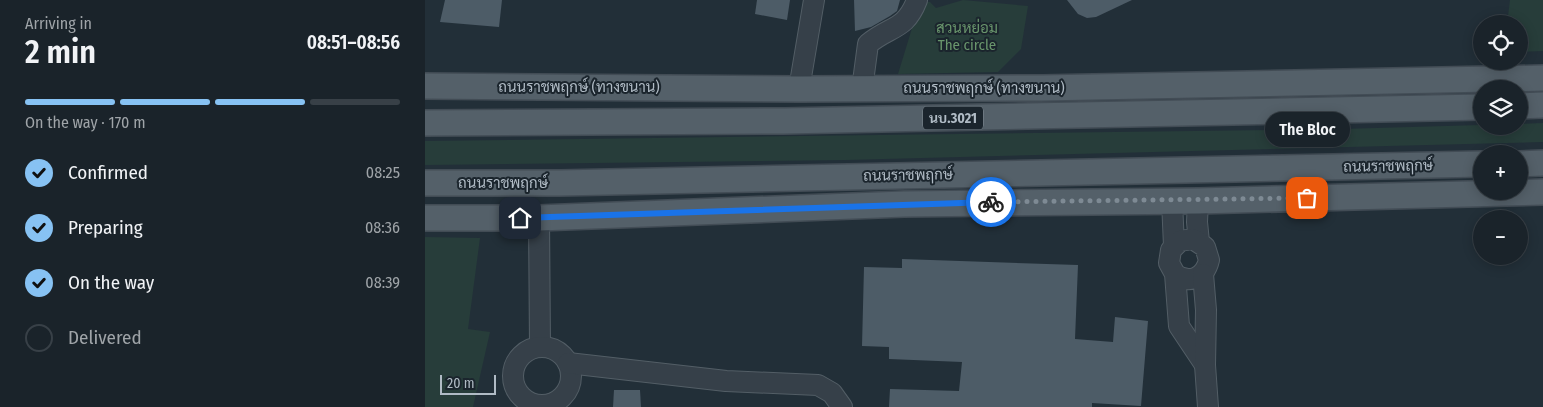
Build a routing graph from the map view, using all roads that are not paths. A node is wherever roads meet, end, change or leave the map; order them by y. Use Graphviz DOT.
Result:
graph roads {
  1 [pos="815,0"];
  2 [pos="917,0"];
  3 [pos="1543,78"];
  4 [pos="425,86"];
  5 [pos="862,88"];
  6 [pos="799,89"];
  7 [pos="1543,105"];
  8 [pos="1528,106"];
  9 [pos="1473,107"];
  10 [pos="425,111"];
  11 [pos="425,123"];
  12 [pos="465,123"];
  13 [pos="1543,163"];
  14 [pos="1473,164"];
  15 [pos="1528,164"];
  16 [pos="560,182"];
  17 [pos="425,183"];
  18 [pos="1543,192"];
  19 [pos="425,193"];
  20 [pos="1172,201"];
  21 [pos="1198,201"];
  22 [pos="425,218"];
  23 [pos="539,218"];
  24 [pos="1199,242"];
  25 [pos="1174,246"];
  26 [pos="1203,274"];
  27 [pos="1177,276"];
  28 [pos="540,346"];
  29 [pos="568,363"];
  30 [pos="1205,365"];
  31 [pos="513,400"];
  32 [pos="842,407"];
  33 [pos="1208,407"];
  1 -- 6 [label="street"];
  2 -- 5 [label="street"];
  3 -- 5 [label="main road, ถนนราชพฤกษ์ (ทางขนาน) / นบ.3021"];
  4 -- 6 [label="main road, ถนนราชพฤกษ์ (ทางขนาน) / นบ.3021"];
  5 -- 6 [label="main road, ถนนราชพฤกษ์ (ทางขนาน) / นบ.3021"];
  7 -- 8 [label="main road"];
  9 -- 12 [label="main road, นบ.3021"];
  10 -- 12 [label="main road"];
  11 -- 12 [label="main road, นบ.3021"];
  13 -- 15 [label="main road"];
  14 -- 16 [label="main road, ถนนราชพฤกษ์"];
  16 -- 17 [label="main road, ถนนราชพฤกษ์"];
  16 -- 19 [label="main road"];
  18 -- 21 [label="main road"];
  20 -- 21 [label="main road"];
  20 -- 23 [label="main road"];
  20 -- 25 [label="street"];
  21 -- 24 [label="street"];
  22 -- 23 [label="main road"];
  23 -- 28 [label="street"];
  24 -- 25 [label="street"];
  24 -- 26 [label="street"];
  25 -- 27 [label="street"];
  26 -- 27 [label="street"];
  26 -- 30 [label="street"];
  27 -- 30 [label="street"];
  28 -- 29 [label="street"];
  28 -- 31 [label="street"];
  29 -- 31 [label="street"];
  29 -- 32 [label="street"];
  30 -- 33 [label="street"];
}
